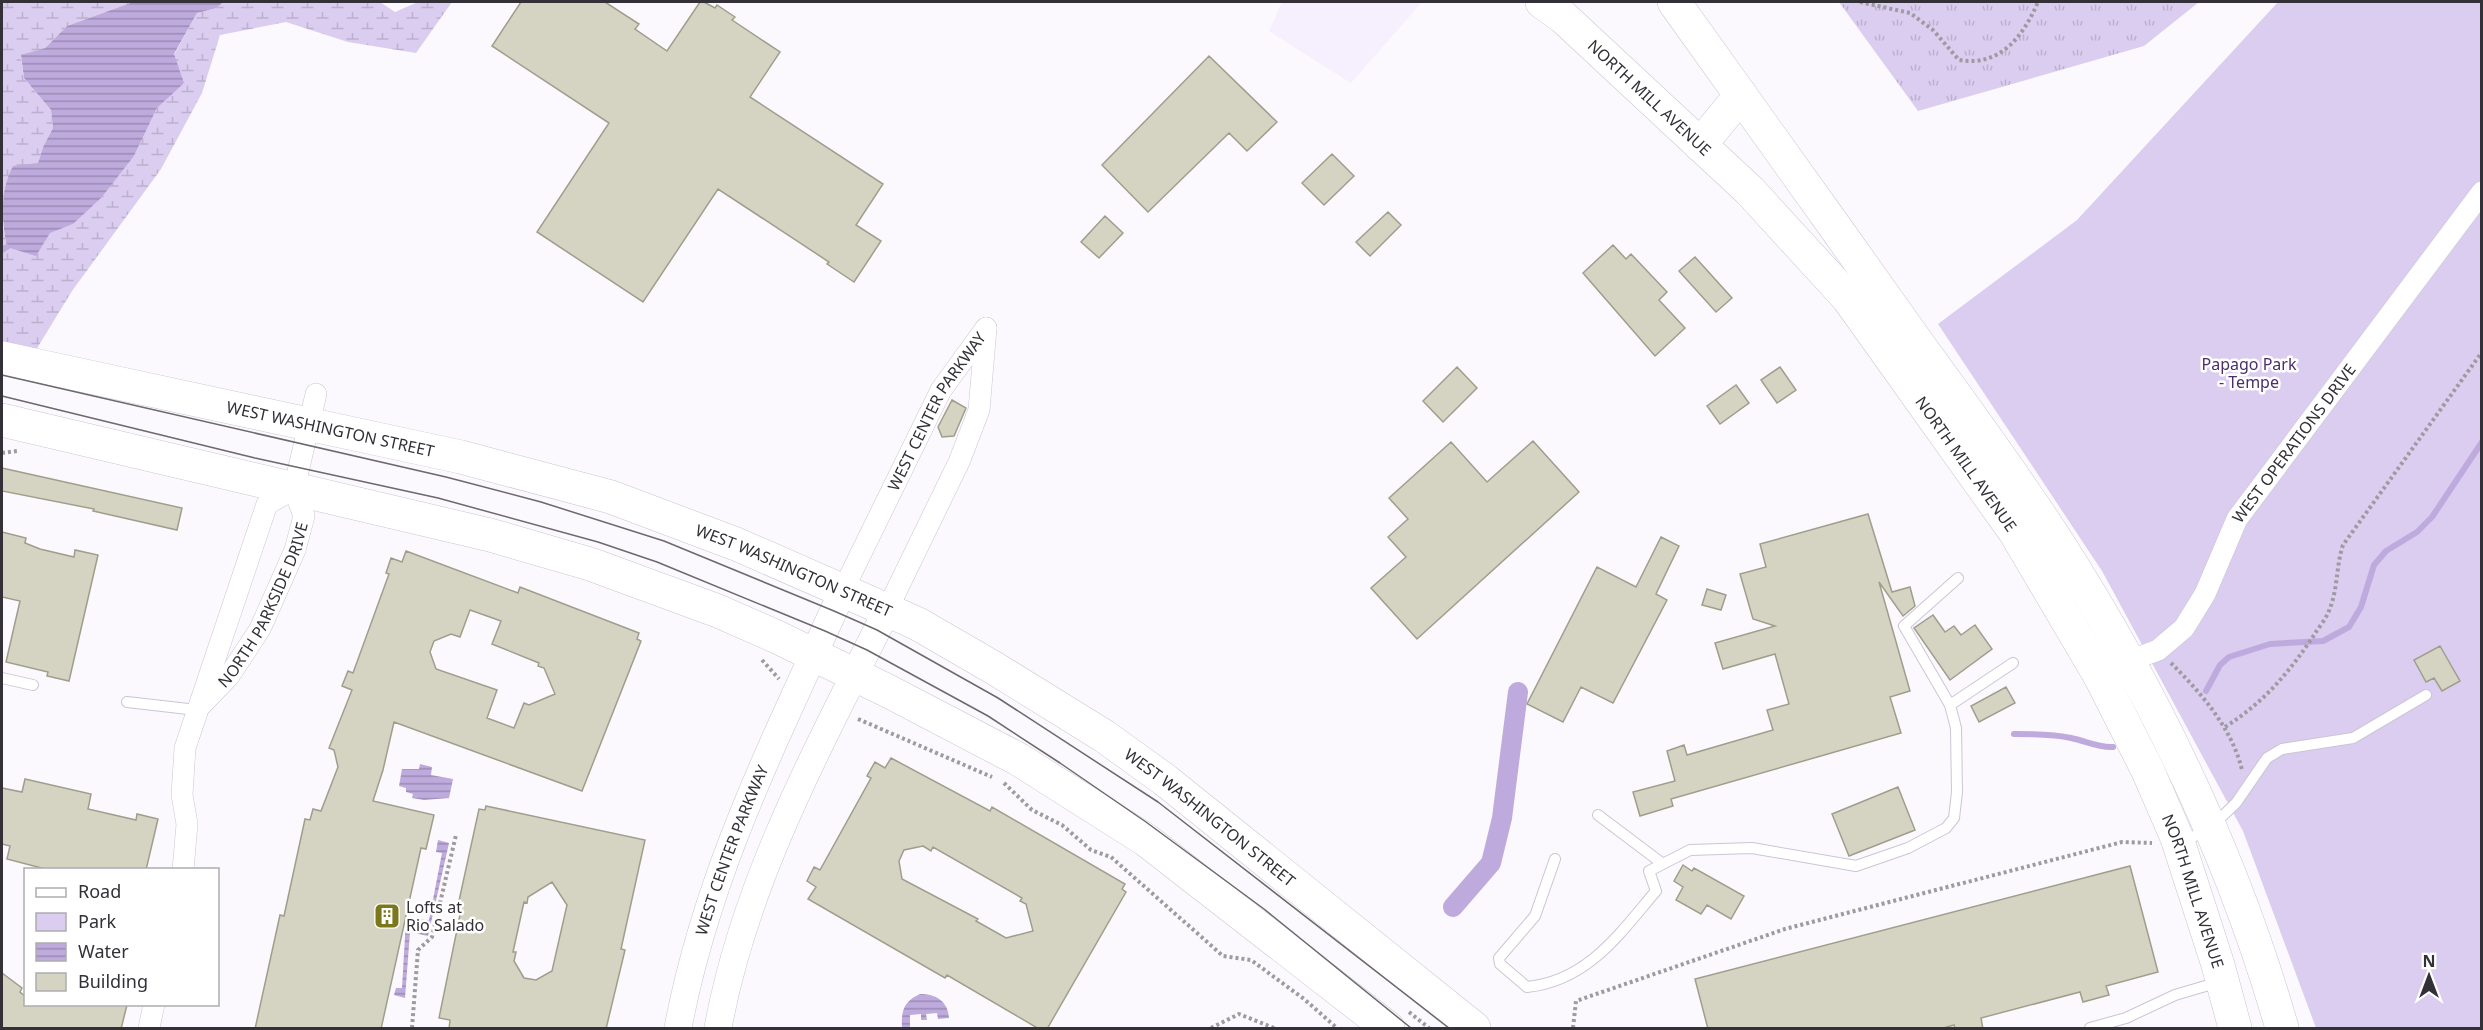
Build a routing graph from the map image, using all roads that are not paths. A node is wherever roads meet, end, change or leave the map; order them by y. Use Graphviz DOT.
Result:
graph roads {
  1 [pos="1542,2"];
  2 [pos="1674,2"];
  3 [pos="1741,94"];
  4 [pos="1700,145"];
  5 [pos="2481,192"];
  6 [pos="2,358"];
  7 [pos="313,409"];
  8 [pos="2,420"];
  9 [pos="294,489"];
  10 [pos="1958,578"];
  11 [pos="843,591"];
  12 [pos="887,610"];
  13 [pos="814,655"];
  14 [pos="2013,663"];
  15 [pos="2114,668"];
  16 [pos="855,674"];
  17 [pos="2,678"];
  18 [pos="33,685"];
  19 [pos="2426,695"];
  20 [pos="127,702"];
  21 [pos="1950,705"];
  22 [pos="197,710"];
  23 [pos="1598,815"];
  24 [pos="2211,827"];
  25 [pos="2179,844"];
  26 [pos="1555,860"];
  27 [pos="1663,864"];
  28 [pos="183,868"];
  29 [pos="2222,981"];
  30 [pos="154,1006"];
  31 [pos="148,1029"];
  32 [pos="678,1029"];
  33 [pos="718,1029"];
  34 [pos="1388,1029"];
  35 [pos="1474,1029"];
  36 [pos="2090,1029"];
  37 [pos="2235,1029"];
  38 [pos="2282,1029"];
  1 -- 4 [label="main road, NORTH MILL AVENUE"];
  2 -- 3 [label="main road, NORTH MILL AVENUE"];
  3 -- 4 [label="main road"];
  3 -- 15 [label="main road, NORTH MILL AVENUE"];
  4 -- 15 [label="main road, NORTH MILL AVENUE"];
  5 -- 15 [label="street, WEST OPERATIONS DRIVE"];
  6 -- 7 [label="main road, WEST WASHINGTON STREET"];
  7 -- 9 [label="street"];
  7 -- 11 [label="main road, WEST WASHINGTON STREET"];
  8 -- 9 [label="main road"];
  9 -- 13 [label="main road"];
  9 -- 22 [label="street, NORTH PARKSIDE DRIVE"];
  9 -- 22 [label="street, NORTH PARKSIDE DRIVE"];
  10 -- 21 [label="lane"];
  11 -- 12 [label="main road, WEST WASHINGTON STREET"];
  11 -- 12 [label="street, WEST CENTER PARKWAY"];
  11 -- 13 [label="street, WEST CENTER PARKWAY"];
  12 -- 16 [label="street, WEST CENTER PARKWAY"];
  12 -- 35 [label="main road, WEST WASHINGTON STREET"];
  13 -- 16 [label="main road"];
  13 -- 32 [label="street, WEST CENTER PARKWAY"];
  14 -- 21 [label="lane"];
  15 -- 24 [label="main road, NORTH MILL AVENUE"];
  15 -- 25 [label="main road, NORTH MILL AVENUE"];
  16 -- 33 [label="street, WEST CENTER PARKWAY"];
  16 -- 34 [label="main road"];
  17 -- 18 [label="lane"];
  19 -- 24 [label="lane"];
  20 -- 22 [label="lane"];
  21 -- 27 [label="lane"];
  22 -- 28 [label="street, NORTH PARKSIDE DRIVE"];
  23 -- 27 [label="lane"];
  24 -- 25 [label="lane"];
  24 -- 38 [label="main road, NORTH MILL AVENUE"];
  25 -- 29 [label="main road, NORTH MILL AVENUE"];
  26 -- 27 [label="lane"];
  29 -- 36 [label="lane"];
  29 -- 37 [label="main road, NORTH MILL AVENUE"];
  30 -- 31 [label="street"];
}
